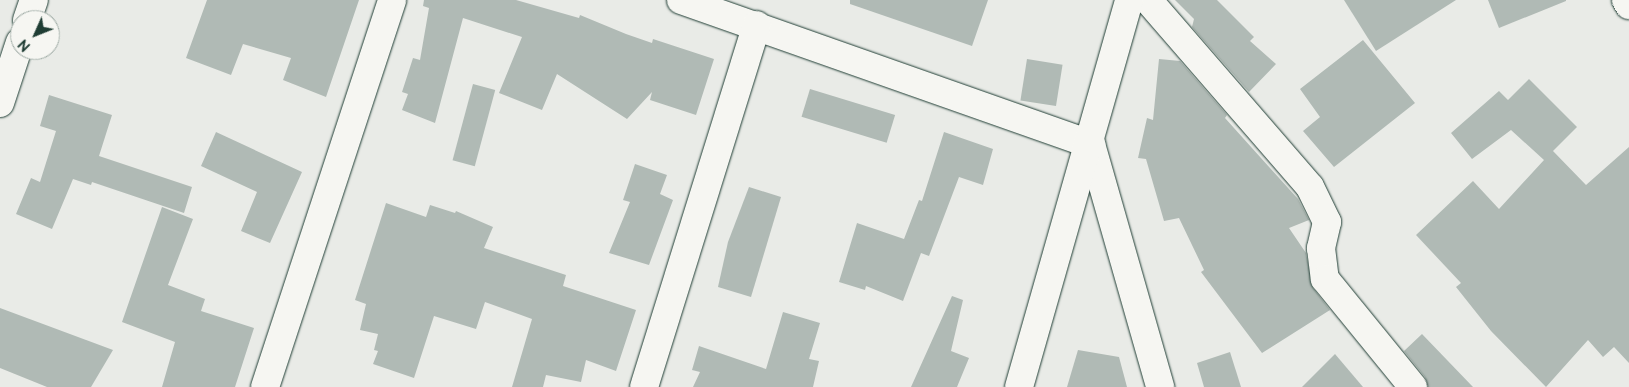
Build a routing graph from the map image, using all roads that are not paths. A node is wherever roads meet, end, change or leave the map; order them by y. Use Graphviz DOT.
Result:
graph roads {
  1 [pos="392,0"];
  2 [pos="681,0"];
  3 [pos="1129,0"];
  4 [pos="1148,0"];
  5 [pos="1626,0"];
  6 [pos="1629,5"];
  7 [pos="757,25"];
  8 [pos="14,60"];
  9 [pos="0,103"];
  10 [pos="1091,144"];
  11 [pos="265,387"];
  12 [pos="644,387"];
  13 [pos="1019,387"];
  14 [pos="1160,387"];
  15 [pos="1413,387"];
  1 -- 11 [label="street"];
  2 -- 7 [label="street"];
  3 -- 10 [label="street"];
  4 -- 15 [label="street"];
  5 -- 6 [label="street"];
  7 -- 10 [label="street"];
  7 -- 12 [label="street"];
  8 -- 9 [label="street"];
  10 -- 13 [label="street"];
  10 -- 14 [label="street"];
}
